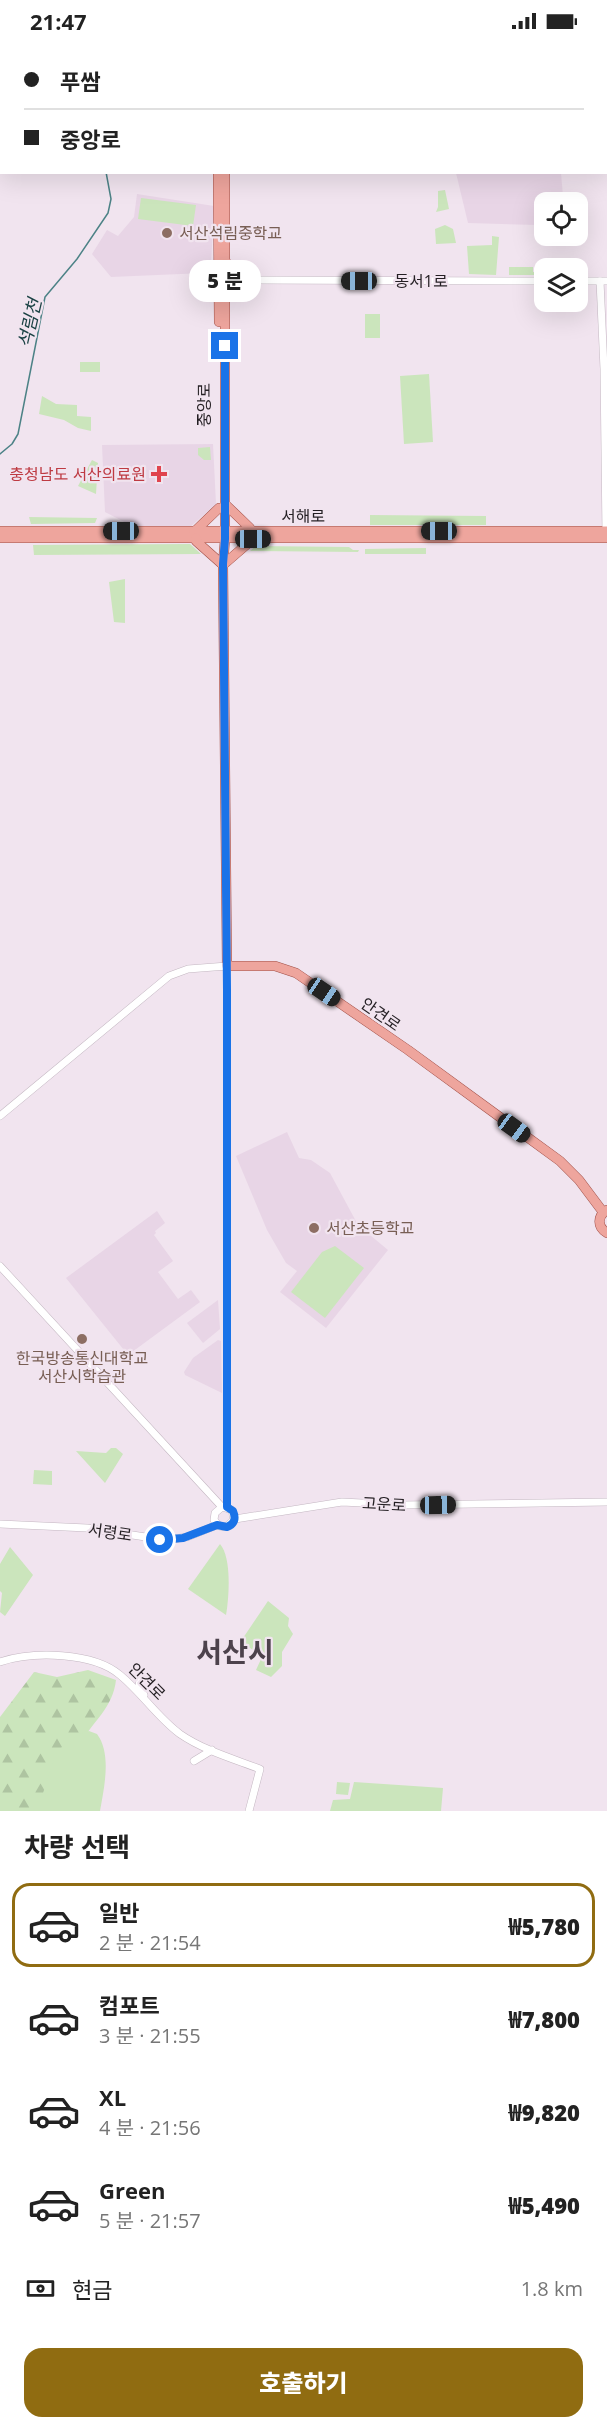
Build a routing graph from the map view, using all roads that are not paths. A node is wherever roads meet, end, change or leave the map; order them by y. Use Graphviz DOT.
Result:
graph roads {
  1 [pos="218,174"];
  2 [pos="225,174"];
  3 [pos="222,262"];
  4 [pos="225,280"];
  5 [pos="241,280"];
  6 [pos="534,281"];
  7 [pos="588,281"];
  8 [pos="604,281"];
  9 [pos="222,297"];
  10 [pos="222,506"];
  11 [pos="0,531"];
  12 [pos="606,534"];
  13 [pos="195,535"];
  14 [pos="222,535"];
  15 [pos="251,535"];
  16 [pos="0,538"];
  17 [pos="223,564"];
  18 [pos="226,945"];
  19 [pos="226,966"];
  20 [pos="244,966"];
  21 [pos="0,1116"];
  22 [pos="605,1211"];
  23 [pos="607,1233"];
  24 [pos="0,1266"];
  25 [pos="607,1502"];
  26 [pos="224,1507"];
  27 [pos="235,1519"];
  28 [pos="0,1524"];
  29 [pos="217,1525"];
  30 [pos="0,1662"];
  31 [pos="141,1672"];
  32 [pos="145,1700"];
  33 [pos="213,1750"];
  34 [pos="194,1761"];
  35 [pos="249,1811"];
  1 -- 3 [label="main road, 중앙로"];
  2 -- 3 [label="main road, 중앙로"];
  3 -- 4 [label="main road, 중앙로"];
  3 -- 5 [label="main road"];
  3 -- 9 [label="main road, 중앙로"];
  3 -- 9 [label="main road"];
  4 -- 5 [label="street, 동서1로"];
  4 -- 9 [label="main road, 중앙로"];
  5 -- 6 [label="street, 동서1로"];
  5 -- 9 [label="main road"];
  7 -- 8 [label="street"];
  8 -- 12 [label="street"];
  9 -- 10 [label="main road, 중앙로"];
  10 -- 13 [label="main road"];
  10 -- 14 [label="main road, 중앙로"];
  10 -- 15 [label="main road"];
  11 -- 13 [label="main road, 서해로"];
  12 -- 15 [label="main road, 서해로"];
  13 -- 14 [label="main road, 서해로"];
  13 -- 16 [label="main road, 서해로"];
  13 -- 17 [label="main road"];
  14 -- 15 [label="main road, 서해로"];
  14 -- 17 [label="main road, 중앙로"];
  15 -- 17 [label="main road"];
  17 -- 18 [label="main road, 중앙로"];
  18 -- 19 [label="main road, 중앙로"];
  18 -- 20 [label="main road"];
  19 -- 20 [label="main road, 안견로"];
  19 -- 21 [label="street, 안견로"];
  19 -- 26 [label="street, 중앙로"];
  20 -- 22 [label="main road, 안견로"];
  22 -- 23 [label="main road"];
  24 -- 26 [label="street"];
  25 -- 27 [label="street, 고운로"];
  26 -- 27 [label="street"];
  26 -- 29 [label="street"];
  27 -- 29 [label="street, 고운로"];
  28 -- 29 [label="street, 서령로"];
  30 -- 32 [label="street, 안견로"];
  31 -- 32 [label="street"];
  32 -- 33 [label="street, 안견로"];
  33 -- 34 [label="street"];
  33 -- 35 [label="street, 안견로"];
}
